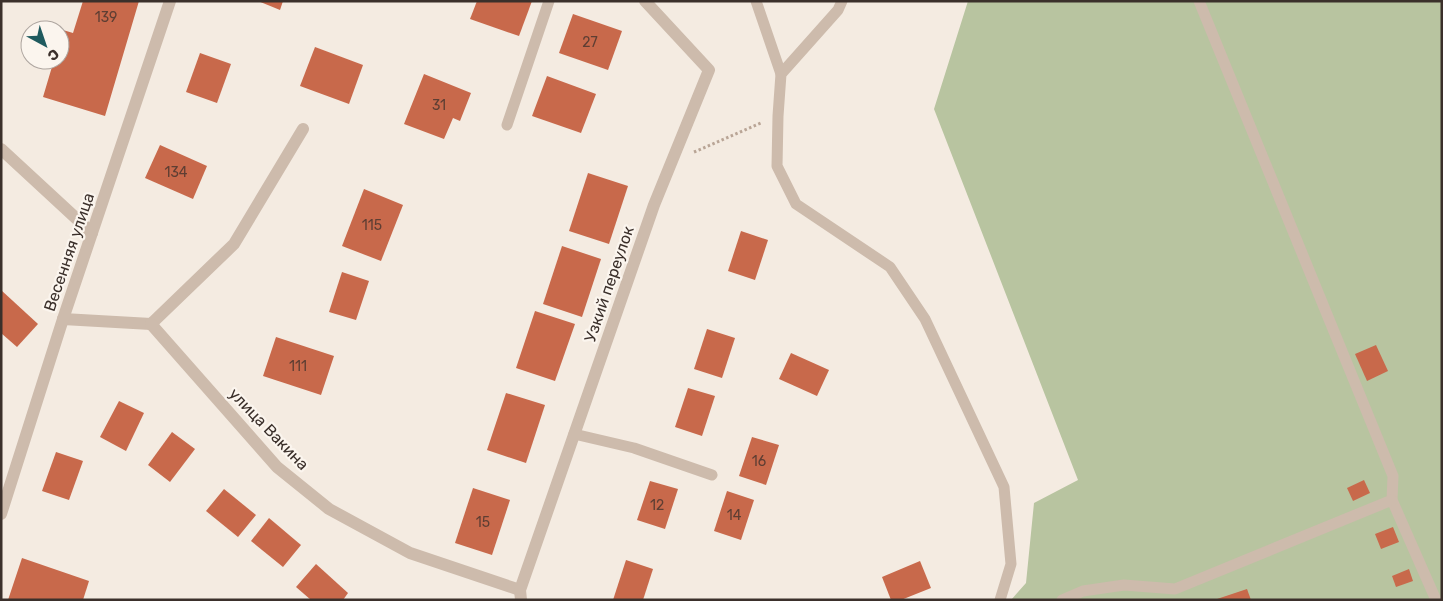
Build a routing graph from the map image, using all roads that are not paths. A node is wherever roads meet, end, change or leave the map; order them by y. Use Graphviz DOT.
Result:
graph roads {
  1 [pos="170,1"];
  2 [pos="549,1"];
  3 [pos="645,1"];
  4 [pos="756,1"];
  5 [pos="842,1"];
  6 [pos="1199,1"];
  7 [pos="782,74"];
  8 [pos="506,125"];
  9 [pos="303,130"];
  10 [pos="1,149"];
  11 [pos="92,233"];
  12 [pos="63,320"];
  13 [pos="152,324"];
  14 [pos="574,434"];
  15 [pos="712,475"];
  16 [pos="1392,500"];
  17 [pos="1,514"];
  18 [pos="1175,589"];
  19 [pos="520,595"];
  20 [pos="1000,600"];
  21 [pos="1062,600"];
  22 [pos="1180,600"];
  23 [pos="1436,600"];
  1 -- 11 [label="street, Весенняя улица"];
  2 -- 8 [label="lane"];
  3 -- 14 [label="street, Узкий переулок"];
  4 -- 7 [label="lane"];
  5 -- 7 [label="lane"];
  6 -- 16 [label="lane"];
  7 -- 20 [label="lane"];
  9 -- 13 [label="street"];
  10 -- 11 [label="street"];
  11 -- 12 [label="street, Весенняя улица"];
  12 -- 13 [label="street"];
  12 -- 17 [label="street, Весенняя улица"];
  13 -- 19 [label="street, улица Вакина"];
  14 -- 15 [label="lane"];
  14 -- 19 [label="street, Узкий переулок"];
  16 -- 18 [label="lane"];
  16 -- 23 [label="lane"];
  18 -- 21 [label="lane"];
  18 -- 22 [label="lane"];
}
